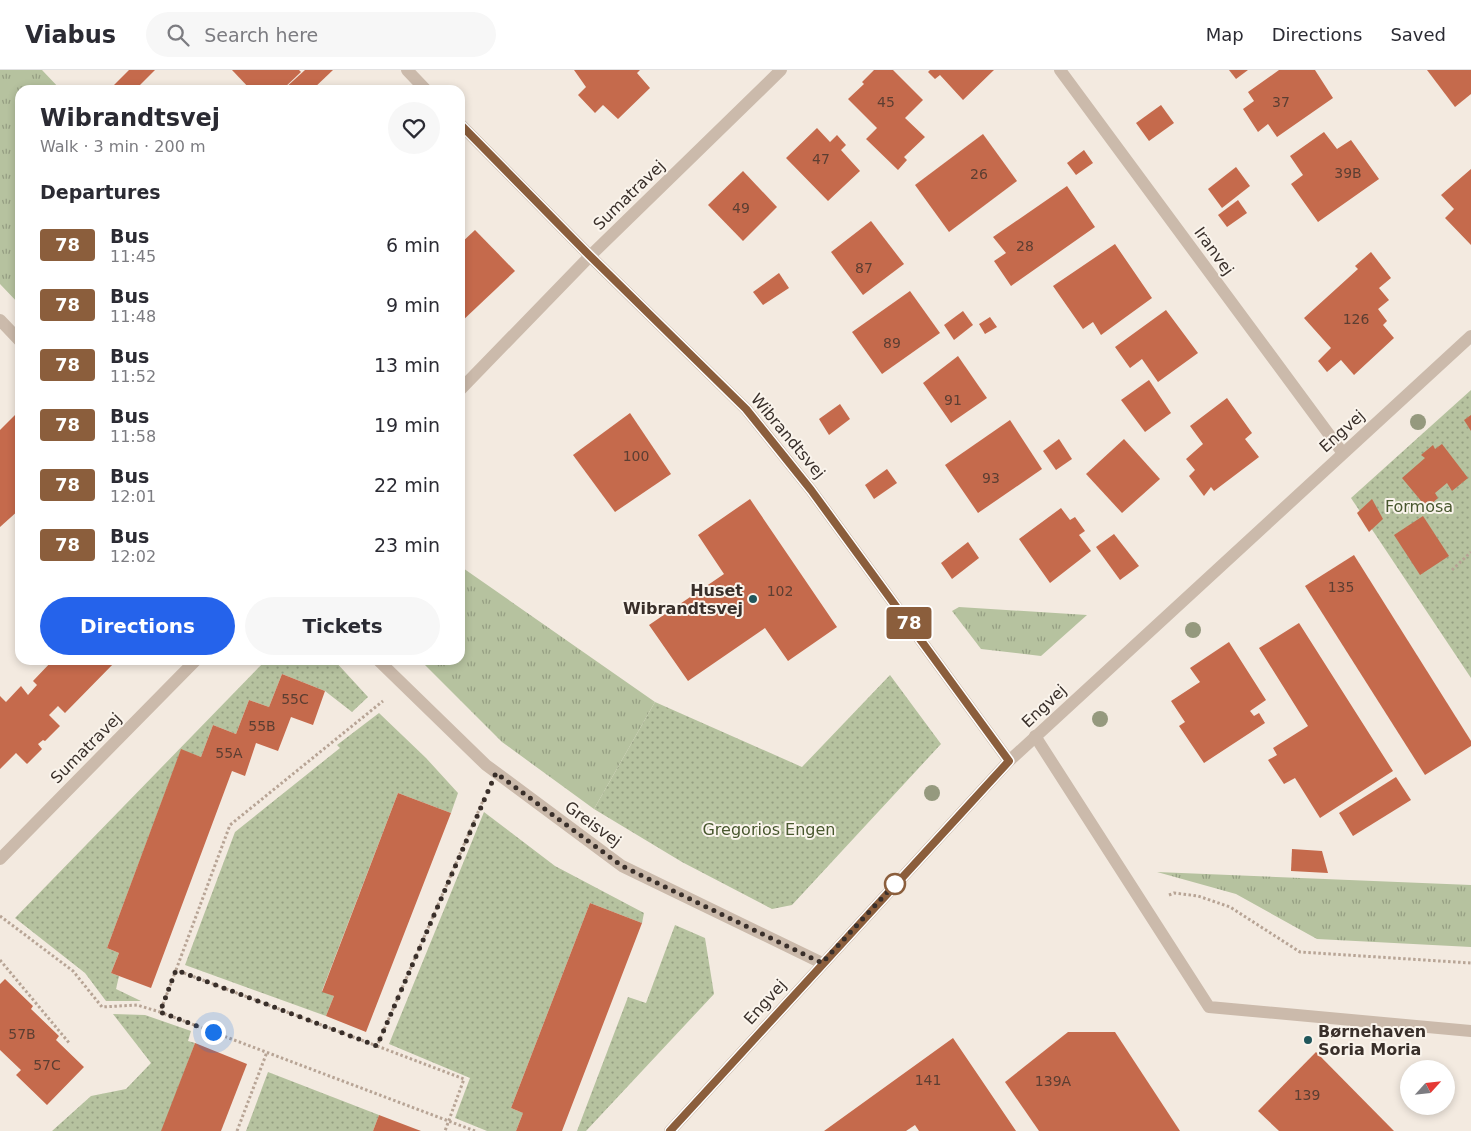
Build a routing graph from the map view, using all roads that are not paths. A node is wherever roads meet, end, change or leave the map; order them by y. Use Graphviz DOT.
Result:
graph roads {
  1 [pos="406,70"];
  2 [pos="781,70"];
  3 [pos="1060,70"];
  4 [pos="421,85"];
  5 [pos="465,129"];
  6 [pos="590,256"];
  7 [pos="0,320"];
  8 [pos="15,336"];
  9 [pos="1471,336"];
  10 [pos="465,385"];
  11 [pos="1342,452"];
  12 [pos="191,665"];
  13 [pos="383,665"];
  14 [pos="1035,736"];
  15 [pos="1009,761"];
  16 [pos="0,859"];
  17 [pos="822,963"];
  18 [pos="1471,1031"];
  19 [pos="670,1131"];
  1 -- 4 [label="street"];
  2 -- 6 [label="street, Sumatravej"];
  3 -- 11 [label="street, Iranvej"];
  5 -- 6 [label="street, Wibrandtsvej"];
  6 -- 10 [label="street, Sumatravej"];
  6 -- 15 [label="street, Wibrandtsvej"];
  7 -- 8 [label="street"];
  9 -- 11 [label="street, Engvej"];
  11 -- 14 [label="street, Engvej"];
  12 -- 16 [label="street, Sumatravej"];
  13 -- 17 [label="street, Greisvej"];
  14 -- 15 [label="street, Engvej"];
  14 -- 18 [label="street"];
  15 -- 17 [label="street, Engvej"];
  17 -- 19 [label="street, Engvej"];
}
